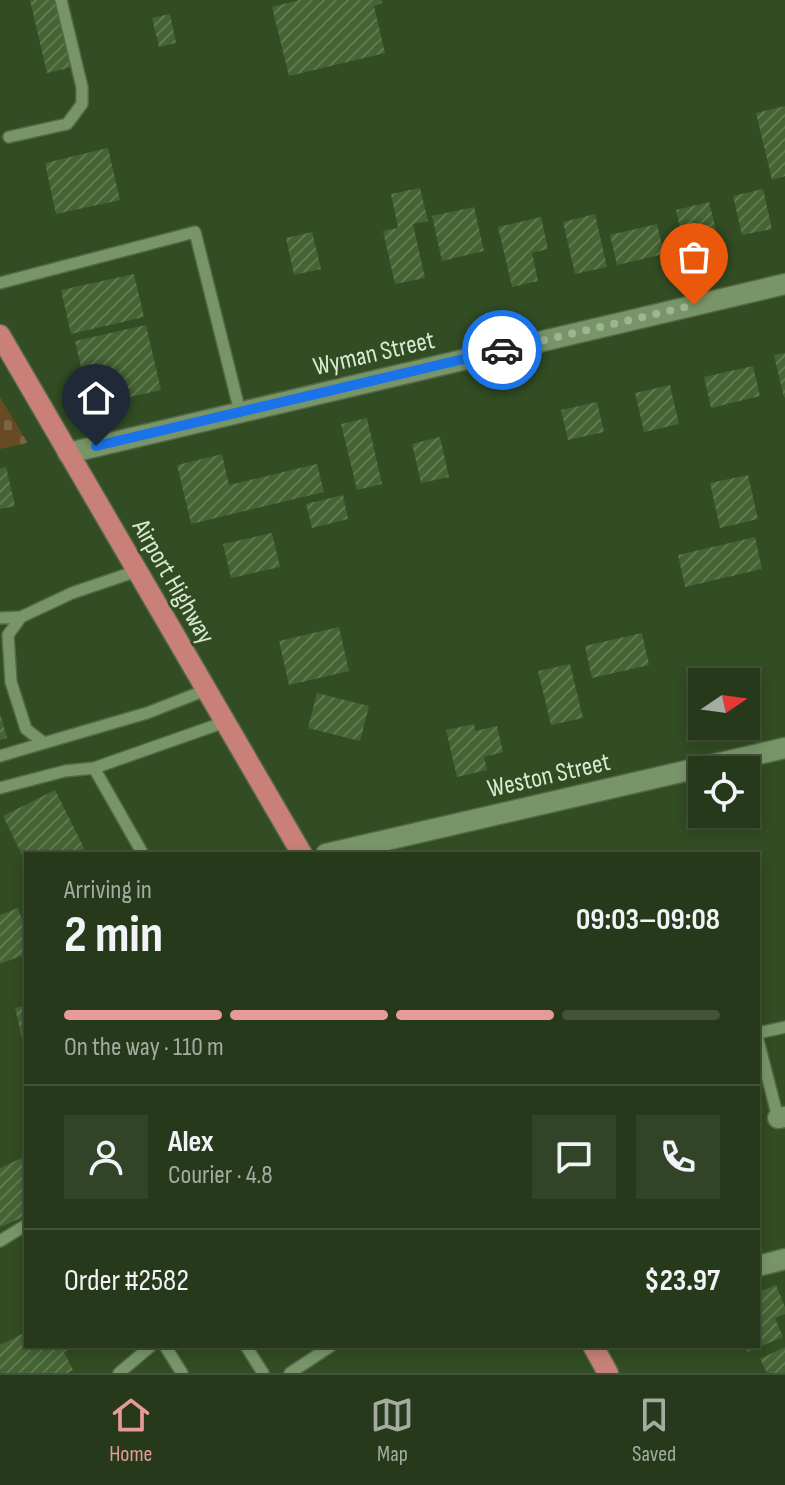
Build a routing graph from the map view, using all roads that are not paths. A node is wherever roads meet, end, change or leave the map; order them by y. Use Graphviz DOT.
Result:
graph roads {
  1 [pos="61,0"];
  2 [pos="9,137"];
  3 [pos="0,283"];
  4 [pos="785,284"];
  5 [pos="0,335"];
  6 [pos="240,412"];
  7 [pos="68,453"];
  8 [pos="137,571"];
  9 [pos="21,617"];
  10 [pos="0,618"];
  11 [pos="206,690"];
  12 [pos="225,722"];
  13 [pos="44,743"];
  14 [pos="785,748"];
  15 [pos="0,756"];
  16 [pos="94,768"];
  17 [pos="0,788"];
  18 [pos="142,852"];
  19 [pos="301,852"];
  20 [pos="335,852"];
  21 [pos="785,1027"];
  22 [pos="760,1033"];
  23 [pos="760,1047"];
  24 [pos="781,1118"];
  25 [pos="24,1226"];
  26 [pos="0,1241"];
  27 [pos="785,1259"];
  28 [pos="760,1265"];
  29 [pos="149,1348"];
  30 [pos="166,1348"];
  31 [pos="247,1348"];
  32 [pos="324,1348"];
  33 [pos="594,1348"];
  34 [pos="119,1373"];
  35 [pos="182,1373"];
  36 [pos="263,1373"];
  37 [pos="290,1373"];
  38 [pos="608,1373"];
  1 -- 2 [label="lane"];
  3 -- 6 [label="lane"];
  4 -- 6 [label="street, Wyman Street"];
  5 -- 7 [label="main road, Airport Highway"];
  6 -- 7 [label="street, Wyman Street"];
  7 -- 8 [label="main road, Airport Highway"];
  8 -- 9 [label="lane"];
  8 -- 11 [label="main road, Airport Highway"];
  9 -- 10 [label="lane"];
  9 -- 13 [label="lane"];
  11 -- 12 [label="main road, Airport Highway"];
  11 -- 13 [label="lane"];
  12 -- 16 [label="lane"];
  12 -- 19 [label="main road, Airport Highway"];
  13 -- 15 [label="lane"];
  14 -- 20 [label="street, Weston Street"];
  16 -- 17 [label="lane"];
  16 -- 18 [label="lane"];
  21 -- 22 [label="lane"];
  23 -- 24 [label="lane"];
  25 -- 26 [label="lane"];
  27 -- 28 [label="street"];
  29 -- 34 [label="lane"];
  30 -- 35 [label="lane"];
  31 -- 36 [label="lane"];
  32 -- 37 [label="lane"];
  33 -- 38 [label="main road"];
}
